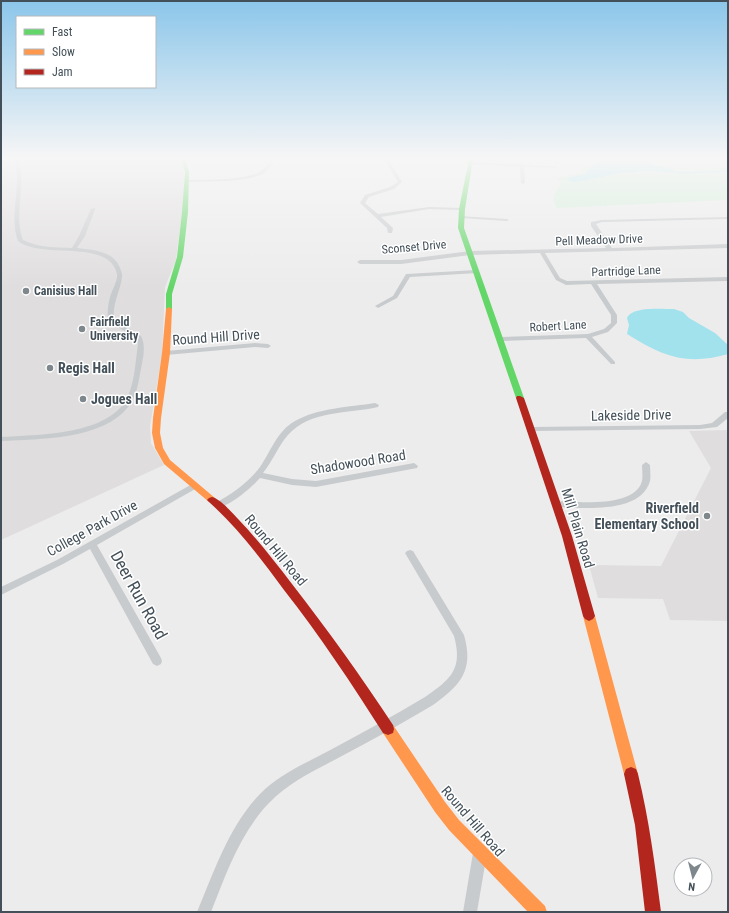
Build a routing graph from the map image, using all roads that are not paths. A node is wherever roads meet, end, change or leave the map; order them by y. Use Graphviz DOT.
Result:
graph roads {
  1 [pos="17,202"];
  2 [pos="185,202"];
  3 [pos="363,202"];
  4 [pos="464,202"];
  5 [pos="93,209"];
  6 [pos="462,213"];
  7 [pos="377,216"];
  8 [pos="728,218"];
  9 [pos="508,220"];
  10 [pos="390,232"];
  11 [pos="728,246"];
  12 [pos="74,249"];
  13 [pos="610,249"];
  14 [pos="542,252"];
  15 [pos="470,253"];
  16 [pos="360,262"];
  17 [pos="476,272"];
  18 [pos="728,279"];
  19 [pos="593,283"];
  20 [pos="378,306"];
  21 [pos="588,336"];
  22 [pos="500,339"];
  23 [pos="268,346"];
  24 [pos="166,353"];
  25 [pos="613,363"];
  26 [pos="374,405"];
  27 [pos="728,414"];
  28 [pos="531,429"];
  29 [pos="1,439"];
  30 [pos="646,465"];
  31 [pos="414,466"];
  32 [pos="258,475"];
  33 [pos="194,486"];
  34 [pos="558,504"];
  35 [pos="218,505"];
  36 [pos="92,545"];
  37 [pos="410,553"];
  38 [pos="1,591"];
  39 [pos="157,661"];
  40 [pos="386,726"];
  41 [pos="480,852"];
  42 [pos="655,911"];
  43 [pos="204,912"];
  44 [pos="470,912"];
  45 [pos="539,912"];
  1 -- 12 [label="street"];
  2 -- 24 [label="main road, Round Hill Road"];
  3 -- 7 [label="street"];
  4 -- 6 [label="main road, Mill Plain Road"];
  5 -- 12 [label="street"];
  6 -- 7 [label="street"];
  6 -- 9 [label="street"];
  6 -- 15 [label="main road, Mill Plain Road"];
  7 -- 10 [label="street"];
  8 -- 13 [label="street"];
  11 -- 13 [label="street, Pell Meadow Drive"];
  12 -- 29 [label="street"];
  13 -- 14 [label="street, Pell Meadow Drive"];
  14 -- 15 [label="street, Pell Meadow Drive"];
  14 -- 19 [label="street, Partridge Lane"];
  15 -- 16 [label="street, Sconset Drive"];
  15 -- 17 [label="main road, Mill Plain Road"];
  17 -- 20 [label="street"];
  17 -- 22 [label="main road, Mill Plain Road"];
  18 -- 19 [label="street, Partridge Lane"];
  19 -- 21 [label="street, Robert Lane"];
  21 -- 22 [label="street, Robert Lane"];
  21 -- 25 [label="street"];
  22 -- 28 [label="main road, Mill Plain Road"];
  23 -- 24 [label="street, Round Hill Drive"];
  24 -- 33 [label="main road, Round Hill Road"];
  26 -- 32 [label="street"];
  27 -- 28 [label="street, Lakeside Drive"];
  28 -- 34 [label="main road, Mill Plain Road"];
  30 -- 34 [label="street"];
  31 -- 32 [label="street, Shadowood Road"];
  32 -- 35 [label="street"];
  33 -- 35 [label="main road, Round Hill Road"];
  33 -- 36 [label="street, College Park Drive"];
  34 -- 42 [label="main road, Mill Plain Road"];
  35 -- 40 [label="main road, Round Hill Road"];
  36 -- 38 [label="street, College Park Drive"];
  36 -- 39 [label="street, Deer Run Road"];
  37 -- 40 [label="street"];
  40 -- 41 [label="main road, Round Hill Road"];
  40 -- 43 [label="street"];
  41 -- 44 [label="street"];
  41 -- 45 [label="main road, Round Hill Road"];
}
